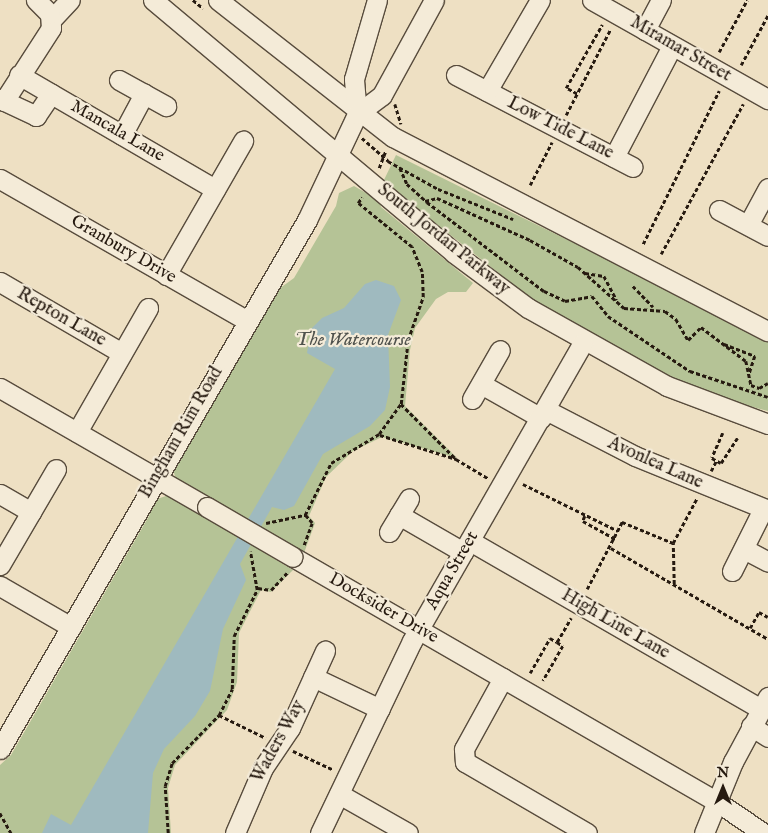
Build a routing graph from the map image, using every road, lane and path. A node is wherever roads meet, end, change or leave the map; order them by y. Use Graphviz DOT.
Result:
graph roads {
  1 [pos="36,0"];
  2 [pos="70,0"];
  3 [pos="153,0"];
  4 [pos="218,0"];
  5 [pos="377,0"];
  6 [pos="434,0"];
  7 [pos="540,0"];
  8 [pos="592,0"];
  9 [pos="661,0"];
  10 [pos="747,0"];
  11 [pos="768,15"];
  12 [pos="52,19"];
  13 [pos="602,25"];
  14 [pos="610,30"];
  15 [pos="645,30"];
  16 [pos="672,46"];
  17 [pos="718,54"];
  18 [pos="735,73"];
  19 [pos="456,74"];
  20 [pos="20,76"];
  21 [pos="119,80"];
  22 [pos="487,91"];
  23 [pos="719,91"];
  24 [pos="51,94"];
  25 [pos="144,94"];
  26 [pos="577,94"];
  27 [pos="390,99"];
  28 [pos="768,99"];
  29 [pos="2,100"];
  30 [pos="743,104"];
  31 [pos="166,106"];
  32 [pos="357,114"];
  33 [pos="559,128"];
  34 [pos="398,129"];
  35 [pos="122,135"];
  36 [pos="243,140"];
  37 [pos="376,151"];
  38 [pos="385,151"];
  39 [pos="339,155"];
  40 [pos="383,157"];
  41 [pos="614,157"];
  42 [pos="633,167"];
  43 [pos="400,168"];
  44 [pos="376,176"];
  45 [pos="0,179"];
  46 [pos="530,186"];
  47 [pos="768,188"];
  48 [pos="215,189"];
  49 [pos="425,200"];
  50 [pos="358,203"];
  51 [pos="719,210"];
  52 [pos="517,220"];
  53 [pos="748,225"];
  54 [pos="768,236"];
  55 [pos="643,244"];
  56 [pos="414,253"];
  57 [pos="661,254"];
  58 [pos="584,272"];
  59 [pos="166,275"];
  60 [pos="0,282"];
  61 [pos="633,286"];
  62 [pos="619,304"];
  63 [pos="653,307"];
  64 [pos="148,308"];
  65 [pos="246,320"];
  66 [pos="768,331"];
  67 [pos="583,342"];
  68 [pos="722,344"];
  69 [pos="500,350"];
  70 [pos="122,353"];
  71 [pos="749,376"];
  72 [pos="768,383"];
  73 [pos="0,388"];
  74 [pos="755,388"];
  75 [pos="754,392"];
  76 [pos="768,397"];
  77 [pos="401,404"];
  78 [pos="543,414"];
  79 [pos="768,424"];
  80 [pos="77,432"];
  81 [pos="723,433"];
  82 [pos="380,434"];
  83 [pos="737,438"];
  84 [pos="456,459"];
  85 [pos="716,461"];
  86 [pos="56,468"];
  87 [pos="156,478"];
  88 [pos="489,479"];
  89 [pos="523,484"];
  90 [pos="703,486"];
  91 [pos="0,494"];
  92 [pos="409,499"];
  93 [pos="766,509"];
  94 [pos="31,512"];
  95 [pos="305,515"];
  96 [pos="399,515"];
  97 [pos="585,516"];
  98 [pos="618,531"];
  99 [pos="390,532"];
  100 [pos="615,539"];
  101 [pos="673,543"];
  102 [pos="467,547"];
  103 [pos="611,548"];
  104 [pos="744,549"];
  105 [pos="295,559"];
  106 [pos="768,562"];
  107 [pos="0,565"];
  108 [pos="732,571"];
  109 [pos="674,584"];
  110 [pos="0,586"];
  111 [pos="258,588"];
  112 [pos="579,604"];
  113 [pos="768,617"];
  114 [pos="72,628"];
  115 [pos="750,628"];
  116 [pos="419,629"];
  117 [pos="768,639"];
  118 [pos="556,642"];
  119 [pos="325,651"];
  120 [pos="530,673"];
  121 [pos="314,677"];
  122 [pos="503,678"];
  123 [pos="543,681"];
  124 [pos="764,703"];
  125 [pos="380,709"];
  126 [pos="752,726"];
  127 [pos="768,737"];
  128 [pos="0,749"];
  129 [pos="339,794"];
  130 [pos="716,801"];
  131 [pos="0,813"];
  132 [pos="10,833"];
  133 [pos="235,833"];
  134 [pos="320,833"];
  135 [pos="408,833"];
  136 [pos="588,833"];
  137 [pos="704,833"];
  138 [pos="763,833"];
  1 -- 12 [label="street"];
  2 -- 12 [label="street"];
  3 -- 39 [label="street, South Jordan Parkway"];
  4 -- 32 [label="street"];
  5 -- 32 [label="street, Bingham Rim Road"];
  6 -- 32 [label="street, Bingham Rim Road"];
  7 -- 22 [label="street, Low Tide Lane"];
  8 -- 15 [label="street, Miramar Street"];
  9 -- 15 [label="street"];
  10 -- 17 [label="path"];
  11 -- 18 [label="path"];
  12 -- 20 [label="street"];
  13 -- 26 [label="path"];
  14 -- 26 [label="path"];
  15 -- 16 [label="street, Miramar Street"];
  16 -- 28 [label="street, Miramar Street"];
  16 -- 41 [label="street"];
  19 -- 22 [label="street, Low Tide Lane"];
  20 -- 24 [label="street, Mancala Lane"];
  20 -- 29 [label="street"];
  21 -- 25 [label="street"];
  22 -- 33 [label="street, Low Tide Lane"];
  23 -- 55 [label="path"];
  24 -- 29 [label="street"];
  24 -- 35 [label="street, Mancala Lane"];
  25 -- 31 [label="street"];
  25 -- 35 [label="street"];
  26 -- 33 [label="path"];
  27 -- 34 [label="path"];
  30 -- 57 [label="path"];
  32 -- 39 [label="street, Bingham Rim Road"];
  32 -- 66 [label="street"];
  33 -- 41 [label="street, Low Tide Lane"];
  33 -- 46 [label="path"];
  35 -- 48 [label="street, Mancala Lane"];
  36 -- 48 [label="street"];
  37 -- 40 [label="path"];
  38 -- 40 [label="path"];
  39 -- 65 [label="street, Bingham Rim Road"];
  39 -- 67 [label="street, South Jordan Parkway"];
  40 -- 43 [label="path"];
  40 -- 44 [label="path"];
  41 -- 42 [label="street, Low Tide Lane"];
  43 -- 49 [label="path"];
  43 -- 52 [label="path"];
  45 -- 59 [label="street, Granbury Drive"];
  47 -- 53 [label="street"];
  48 -- 59 [label="street"];
  49 -- 58 [label="path"];
  49 -- 75 [label="path"];
  50 -- 56 [label="path"];
  51 -- 53 [label="street"];
  53 -- 54 [label="street"];
  58 -- 62 [label="path"];
  58 -- 62 [label="path"];
  59 -- 65 [label="street, Granbury Drive"];
  60 -- 70 [label="street, Repton Lane"];
  61 -- 63 [label="path"];
  62 -- 63 [label="path"];
  63 -- 68 [label="path"];
  64 -- 70 [label="street, Repton Lane"];
  65 -- 87 [label="street, Bingham Rim Road"];
  67 -- 78 [label="street, Aqua Street"];
  67 -- 79 [label="street, South Jordan Parkway"];
  68 -- 71 [label="path"];
  68 -- 71 [label="path"];
  69 -- 78 [label="street, Avonlea Lane"];
  70 -- 80 [label="street, Repton Lane"];
  71 -- 74 [label="path"];
  72 -- 74 [label="path"];
  73 -- 80 [label="street, Docksider Drive"];
  74 -- 75 [label="path"];
  75 -- 76 [label="path"];
  77 -- 84 [label="path"];
  78 -- 90 [label="street, Avonlea Lane"];
  78 -- 102 [label="street, Aqua Street"];
  80 -- 87 [label="street, Docksider Drive"];
  81 -- 85 [label="path"];
  82 -- 84 [label="path"];
  83 -- 85 [label="path"];
  84 -- 88 [label="path"];
  85 -- 90 [label="path"];
  86 -- 94 [label="street"];
  87 -- 105 [label="street, Docksider Drive, bridge"];
  87 -- 114 [label="street, Bingham Rim Road"];
  89 -- 97 [label="path"];
  90 -- 93 [label="street, Avonlea Lane"];
  90 -- 101 [label="path"];
  91 -- 94 [label="street"];
  92 -- 96 [label="street"];
  93 -- 104 [label="street"];
  94 -- 107 [label="street"];
  95 -- 105 [label="path"];
  96 -- 99 [label="street"];
  96 -- 102 [label="street, High Line Lane"];
  97 -- 98 [label="path"];
  97 -- 100 [label="path"];
  98 -- 100 [label="path"];
  98 -- 101 [label="path"];
  100 -- 103 [label="path"];
  101 -- 109 [label="path"];
  102 -- 112 [label="street, High Line Lane"];
  102 -- 116 [label="street, Aqua Street"];
  103 -- 109 [label="path"];
  103 -- 112 [label="path"];
  104 -- 106 [label="street"];
  104 -- 108 [label="street"];
  105 -- 111 [label="path"];
  105 -- 116 [label="street, Docksider Drive"];
  109 -- 115 [label="path"];
  110 -- 114 [label="street"];
  112 -- 118 [label="path"];
  112 -- 124 [label="street, High Line Lane"];
  113 -- 115 [label="path"];
  114 -- 128 [label="street, Bingham Rim Road"];
  115 -- 117 [label="path"];
  116 -- 122 [label="street, Docksider Drive"];
  116 -- 125 [label="street, Aqua Street"];
  118 -- 120 [label="path"];
  118 -- 123 [label="path"];
  119 -- 121 [label="street, Waders Way"];
  121 -- 125 [label="street"];
  121 -- 133 [label="street, Waders Way"];
  122 -- 130 [label="street, Docksider Drive"];
  122 -- 136 [label="street"];
  124 -- 126 [label="street"];
  125 -- 129 [label="street, Aqua Street"];
  126 -- 127 [label="street"];
  126 -- 130 [label="street"];
  129 -- 134 [label="street, Aqua Street"];
  129 -- 135 [label="street"];
  130 -- 137 [label="street"];
  130 -- 138 [label="street, Docksider Drive"];
  131 -- 132 [label="path"];
}
